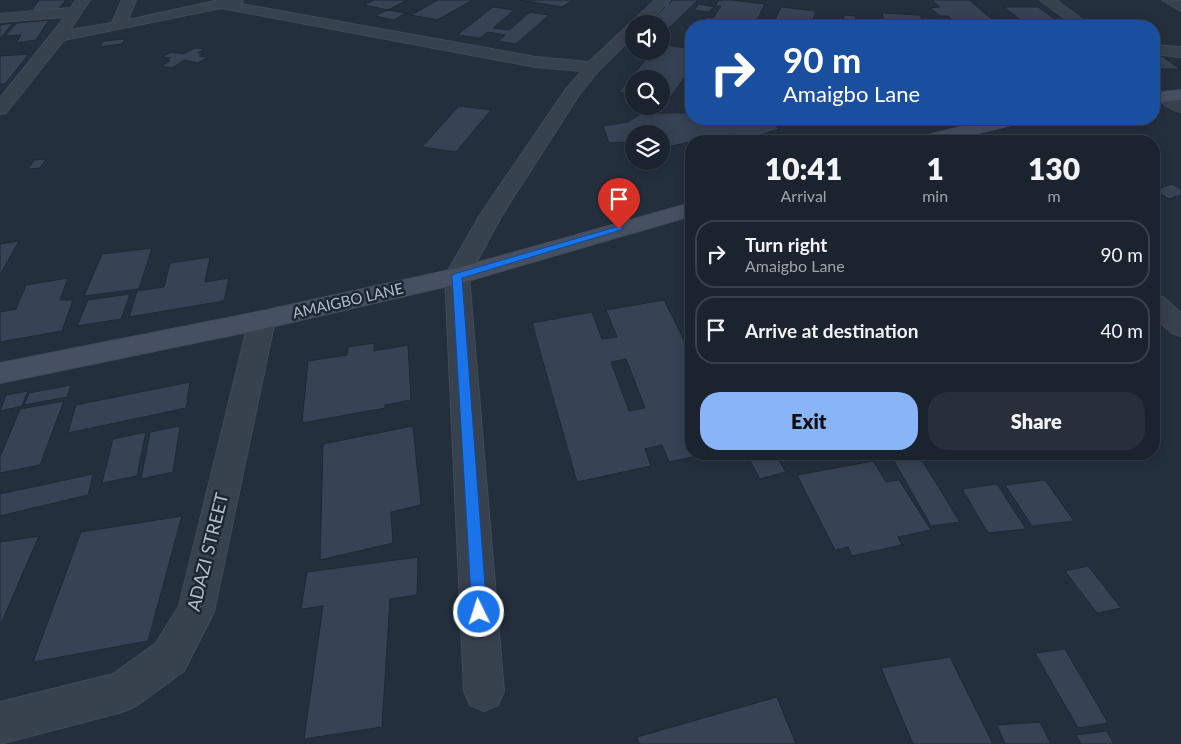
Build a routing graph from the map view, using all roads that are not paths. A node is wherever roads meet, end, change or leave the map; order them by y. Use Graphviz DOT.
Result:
graph roads {
  1 [pos="129,0"];
  2 [pos="241,0"];
  3 [pos="663,0"];
  4 [pos="1047,0"];
  5 [pos="1169,0"];
  6 [pos="219,4"];
  7 [pos="79,6"];
  8 [pos="1181,7"];
  9 [pos="647,15"];
  10 [pos="0,18"];
  11 [pos="1075,20"];
  12 [pos="118,26"];
  13 [pos="59,36"];
  14 [pos="625,37"];
  15 [pos="1160,50"];
  16 [pos="1181,52"];
  17 [pos="536,62"];
  18 [pos="593,67"];
  19 [pos="557,86"];
  20 [pos="8,89"];
  21 [pos="1167,97"];
  22 [pos="1181,107"];
  23 [pos="0,109"];
  24 [pos="994,125"];
  25 [pos="960,135"];
  26 [pos="685,211"];
  27 [pos="457,276"];
  28 [pos="1160,308"];
  29 [pos="262,320"];
  30 [pos="1181,327"];
  31 [pos="0,373"];
  32 [pos="484,691"];
  33 [pos="0,723"];
  1 -- 12 [label="street"];
  2 -- 6 [label="street"];
  3 -- 9 [label="street"];
  4 -- 11 [label="street"];
  5 -- 8 [label="street"];
  6 -- 12 [label="street"];
  6 -- 17 [label="street"];
  7 -- 10 [label="street"];
  7 -- 13 [label="street"];
  12 -- 13 [label="street"];
  13 -- 20 [label="street"];
  14 -- 18 [label="street"];
  15 -- 16 [label="street"];
  17 -- 18 [label="street"];
  17 -- 19 [label="street"];
  18 -- 19 [label="street"];
  19 -- 27 [label="street"];
  20 -- 23 [label="street"];
  21 -- 22 [label="street"];
  24 -- 25 [label="main road"];
  26 -- 27 [label="main road, AMAIGBO LANE"];
  27 -- 29 [label="main road, AMAIGBO LANE"];
  27 -- 32 [label="street"];
  28 -- 30 [label="street"];
  29 -- 31 [label="main road, AMAIGBO LANE"];
  29 -- 33 [label="street, ADAZI STREET"];
}
